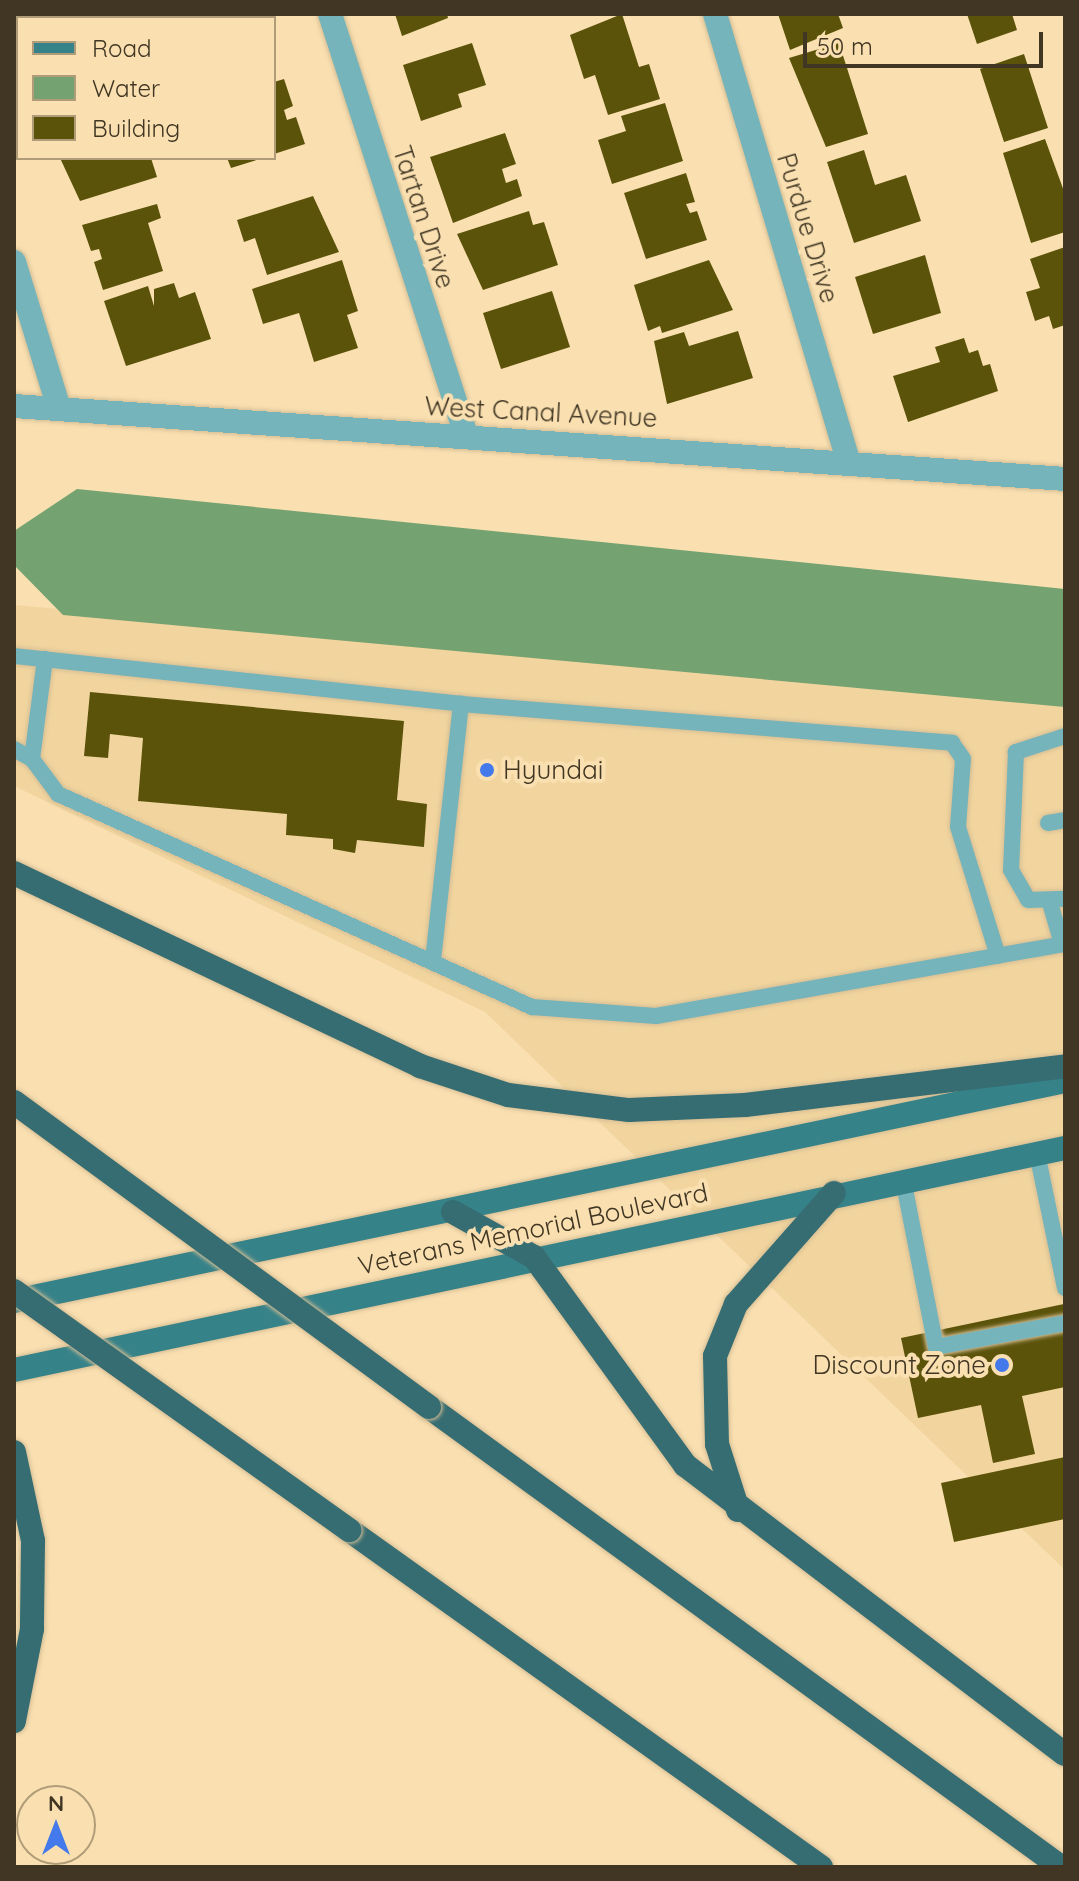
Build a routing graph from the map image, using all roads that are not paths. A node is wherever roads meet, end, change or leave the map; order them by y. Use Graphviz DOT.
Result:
graph roads {
  1 [pos="330,14"];
  2 [pos="715,14"];
  3 [pos="14,262"];
  4 [pos="14,406"];
  5 [pos="59,408"];
  6 [pos="466,436"];
  7 [pos="848,459"];
  8 [pos="1065,479"];
  9 [pos="14,656"];
  10 [pos="45,659"];
  11 [pos="461,704"];
  12 [pos="1065,736"];
  13 [pos="14,749"];
  14 [pos="32,759"];
  15 [pos="14,873"];
  16 [pos="1058,901"];
  17 [pos="1063,944"];
  18 [pos="998,956"];
  19 [pos="433,961"];
  20 [pos="1065,1066"];
  21 [pos="1065,1081"];
  22 [pos="14,1102"];
  23 [pos="1065,1148"];
  24 [pos="1037,1153"];
  25 [pos="903,1179"];
  26 [pos="834,1193"];
  27 [pos="453,1212"];
  28 [pos="534,1257"];
  29 [pos="1065,1288"];
  30 [pos="14,1291"];
  31 [pos="14,1301"];
  32 [pos="1065,1323"];
  33 [pos="14,1370"];
  34 [pos="14,1452"];
  35 [pos="738,1510"];
  36 [pos="14,1721"];
  37 [pos="1065,1754"];
  38 [pos="821,1867"];
  39 [pos="1061,1867"];
  1 -- 6 [label="street, Tartan Drive"];
  2 -- 7 [label="street, Purdue Drive"];
  3 -- 5 [label="street"];
  4 -- 5 [label="street, West Canal Avenue"];
  5 -- 6 [label="street, West Canal Avenue"];
  6 -- 7 [label="street, West Canal Avenue"];
  7 -- 8 [label="street, West Canal Avenue"];
  9 -- 10 [label="lane"];
  10 -- 11 [label="lane"];
  10 -- 14 [label="lane"];
  11 -- 18 [label="lane"];
  11 -- 19 [label="lane"];
  12 -- 16 [label="lane"];
  13 -- 14 [label="lane"];
  14 -- 19 [label="lane"];
  15 -- 20 [label="highway"];
  16 -- 17 [label="lane"];
  17 -- 18 [label="lane"];
  18 -- 19 [label="lane"];
  21 -- 27 [label="main road, Veterans Memorial Boulevard"];
  22 -- 39 [label="highway, bridge"];
  23 -- 24 [label="main road, Veterans Memorial Boulevard"];
  24 -- 25 [label="main road, Veterans Memorial Boulevard"];
  24 -- 29 [label="lane"];
  25 -- 26 [label="main road, Veterans Memorial Boulevard"];
  25 -- 32 [label="lane"];
  26 -- 28 [label="main road, Veterans Memorial Boulevard"];
  26 -- 35 [label="highway"];
  27 -- 28 [label="highway"];
  27 -- 31 [label="main road, Veterans Memorial Boulevard"];
  28 -- 33 [label="main road, Veterans Memorial Boulevard"];
  28 -- 35 [label="highway"];
  30 -- 38 [label="highway, bridge"];
  34 -- 36 [label="highway"];
  35 -- 37 [label="highway"];
}
